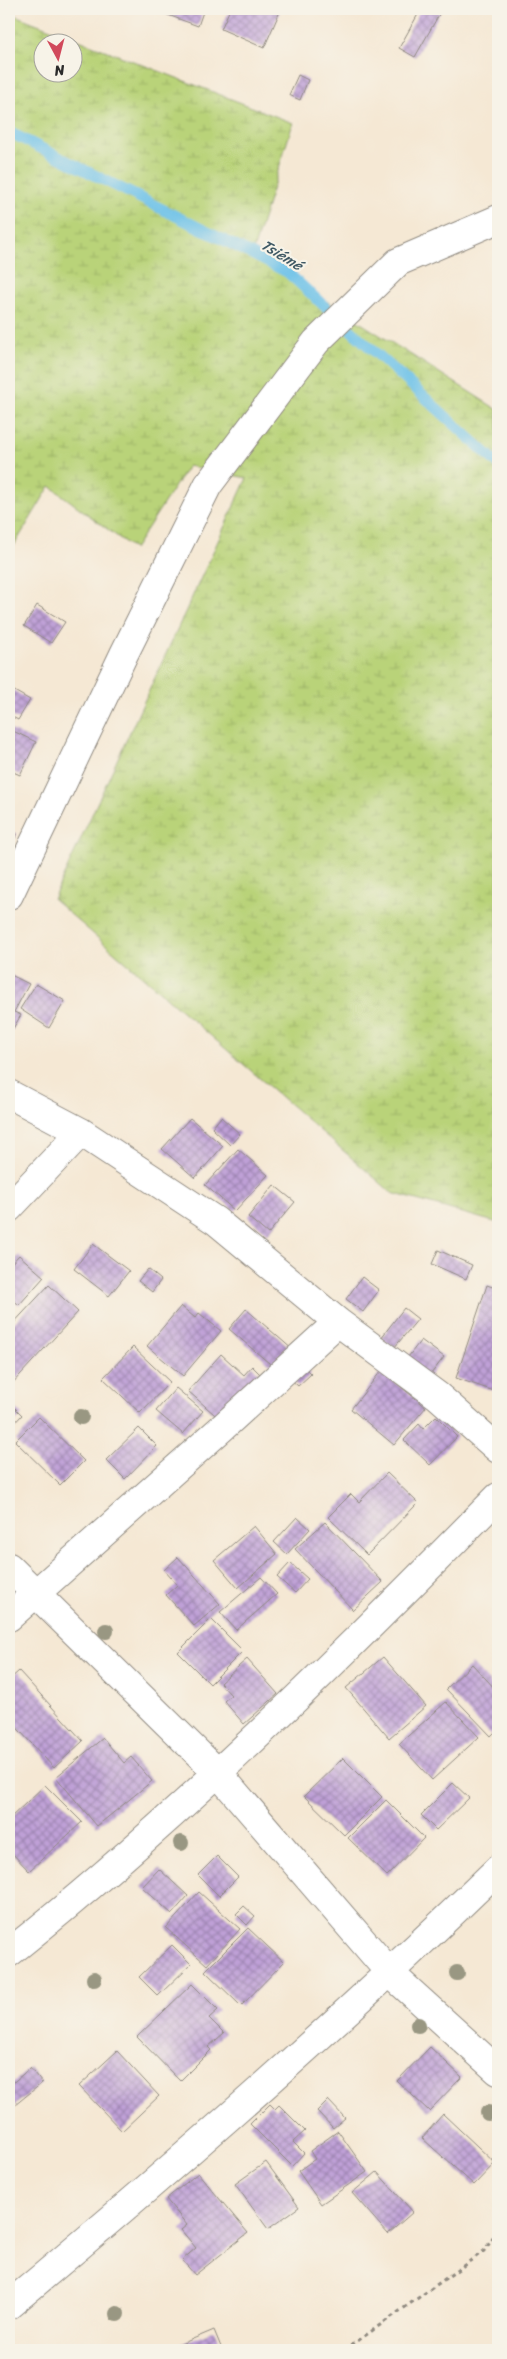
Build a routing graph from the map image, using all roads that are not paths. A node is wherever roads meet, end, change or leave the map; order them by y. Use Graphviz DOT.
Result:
graph roads {
  1 [pos="498,219"];
  2 [pos="9,895"];
  3 [pos="9,1094"];
  4 [pos="81,1132"];
  5 [pos="9,1208"];
  6 [pos="338,1322"];
  7 [pos="498,1449"];
  8 [pos="498,1497"];
  9 [pos="9,1567"];
  10 [pos="36,1593"];
  11 [pos="9,1617"];
  12 [pos="218,1774"];
  13 [pos="498,1869"];
  14 [pos="9,1954"];
  15 [pos="391,1974"];
  16 [pos="498,2071"];
  17 [pos="9,2305"];
  1 -- 2 [label="street"];
  3 -- 4 [label="street"];
  4 -- 5 [label="street"];
  4 -- 6 [label="street"];
  6 -- 7 [label="street"];
  6 -- 10 [label="street"];
  8 -- 12 [label="street"];
  9 -- 10 [label="street"];
  10 -- 11 [label="street"];
  10 -- 12 [label="street"];
  12 -- 14 [label="street"];
  12 -- 15 [label="street"];
  13 -- 15 [label="street"];
  15 -- 16 [label="street"];
  15 -- 17 [label="street"];
}
